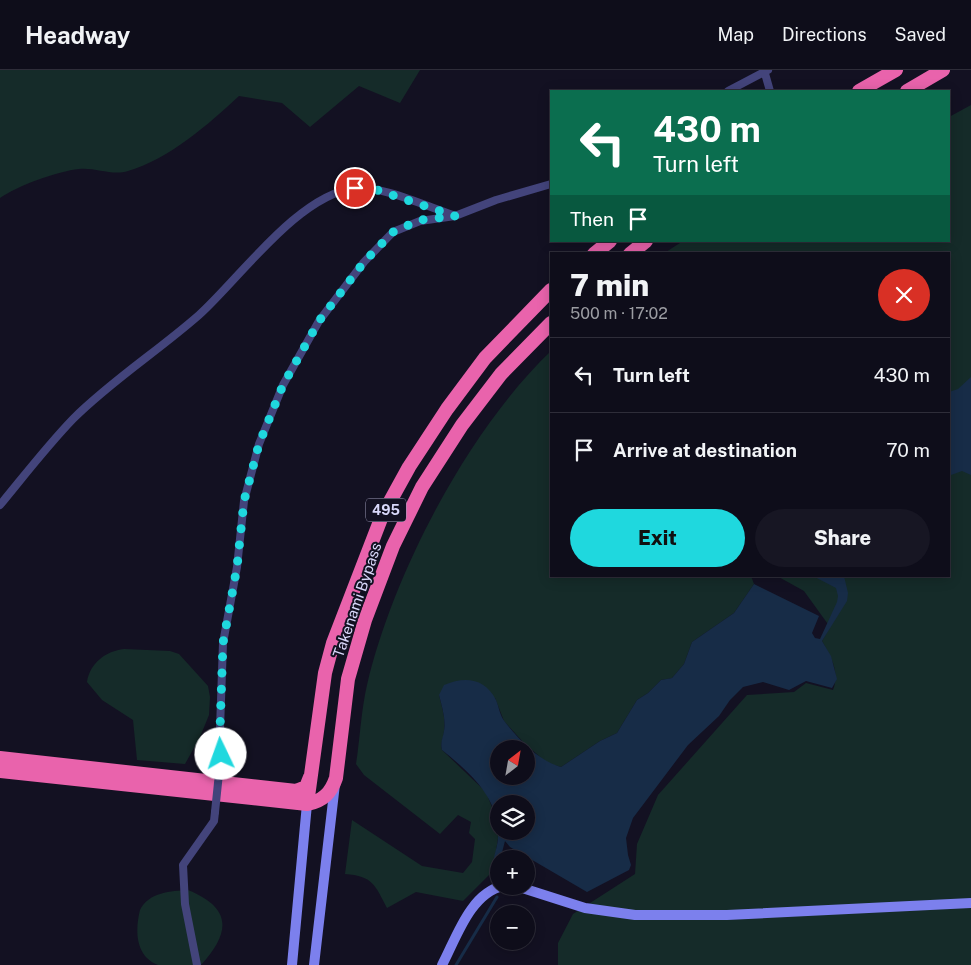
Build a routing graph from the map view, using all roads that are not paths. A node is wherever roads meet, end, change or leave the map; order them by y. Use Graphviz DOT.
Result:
graph roads {
  1 [pos="766,70"];
  2 [pos="896,70"];
  3 [pos="944,70"];
  4 [pos="730,90"];
  5 [pos="770,90"];
  6 [pos="861,90"];
  7 [pos="909,90"];
  8 [pos="550,184"];
  9 [pos="455,216"];
  10 [pos="609,242"];
  11 [pos="645,242"];
  12 [pos="596,252"];
  13 [pos="632,252"];
  14 [pos="550,291"];
  15 [pos="550,324"];
  16 [pos="0,506"];
  17 [pos="0,758"];
  18 [pos="0,771"];
  19 [pos="336,778"];
  20 [pos="302,798"];
  21 [pos="323,799"];
  22 [pos="333,811"];
  23 [pos="490,892"];
  24 [pos="535,892"];
  25 [pos="971,903"];
  26 [pos="198,965"];
  27 [pos="292,965"];
  28 [pos="314,965"];
  29 [pos="442,965"];
  1 -- 4 [label="street"];
  1 -- 5 [label="street"];
  2 -- 6 [label="highway"];
  3 -- 7 [label="highway"];
  8 -- 9 [label="street"];
  9 -- 16 [label="street"];
  9 -- 26 [label="street, bridge"];
  10 -- 12 [label="highway"];
  11 -- 13 [label="highway"];
  14 -- 20 [label="highway, Takenami Bypass / 495"];
  15 -- 19 [label="highway, Takenami Bypass / 495"];
  17 -- 20 [label="highway"];
  18 -- 20 [label="highway"];
  19 -- 21 [label="highway, Takenami Bypass / 495"];
  19 -- 22 [label="street"];
  20 -- 21 [label="highway"];
  20 -- 27 [label="street"];
  21 -- 22 [label="street"];
  22 -- 28 [label="street"];
  23 -- 29 [label="street"];
  24 -- 25 [label="street"];
}
